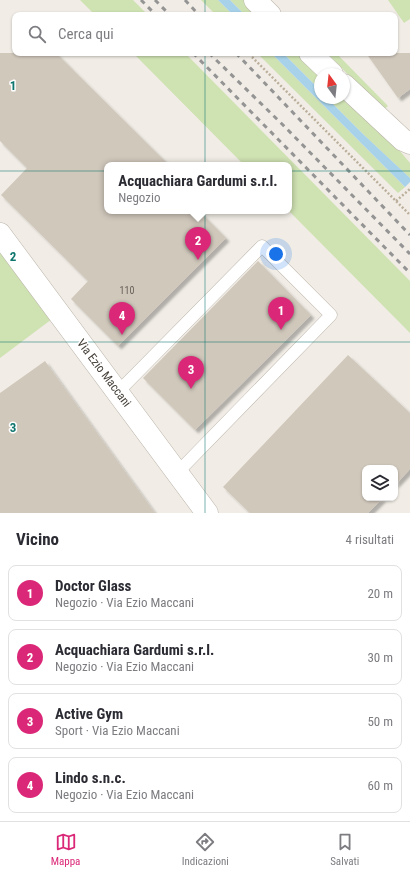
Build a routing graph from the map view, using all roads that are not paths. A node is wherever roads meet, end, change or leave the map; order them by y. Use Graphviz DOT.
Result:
graph roads {
  1 [pos="255,0"];
  2 [pos="267,12"];
  3 [pos="313,56"];
  4 [pos="326,68"];
  5 [pos="350,91"];
  6 [pos="410,143"];
  7 [pos="0,234"];
  8 [pos="118,392"];
  9 [pos="177,473"];
  10 [pos="207,513"];
  1 -- 2 [label="street"];
  3 -- 4 [label="street"];
  5 -- 6 [label="street"];
  7 -- 8 [label="street, Via Ezio Maccani"];
  8 -- 9 [label="street, Via Ezio Maccani"];
  8 -- 9 [label="lane"];
  9 -- 10 [label="street, Via Ezio Maccani"];
}
